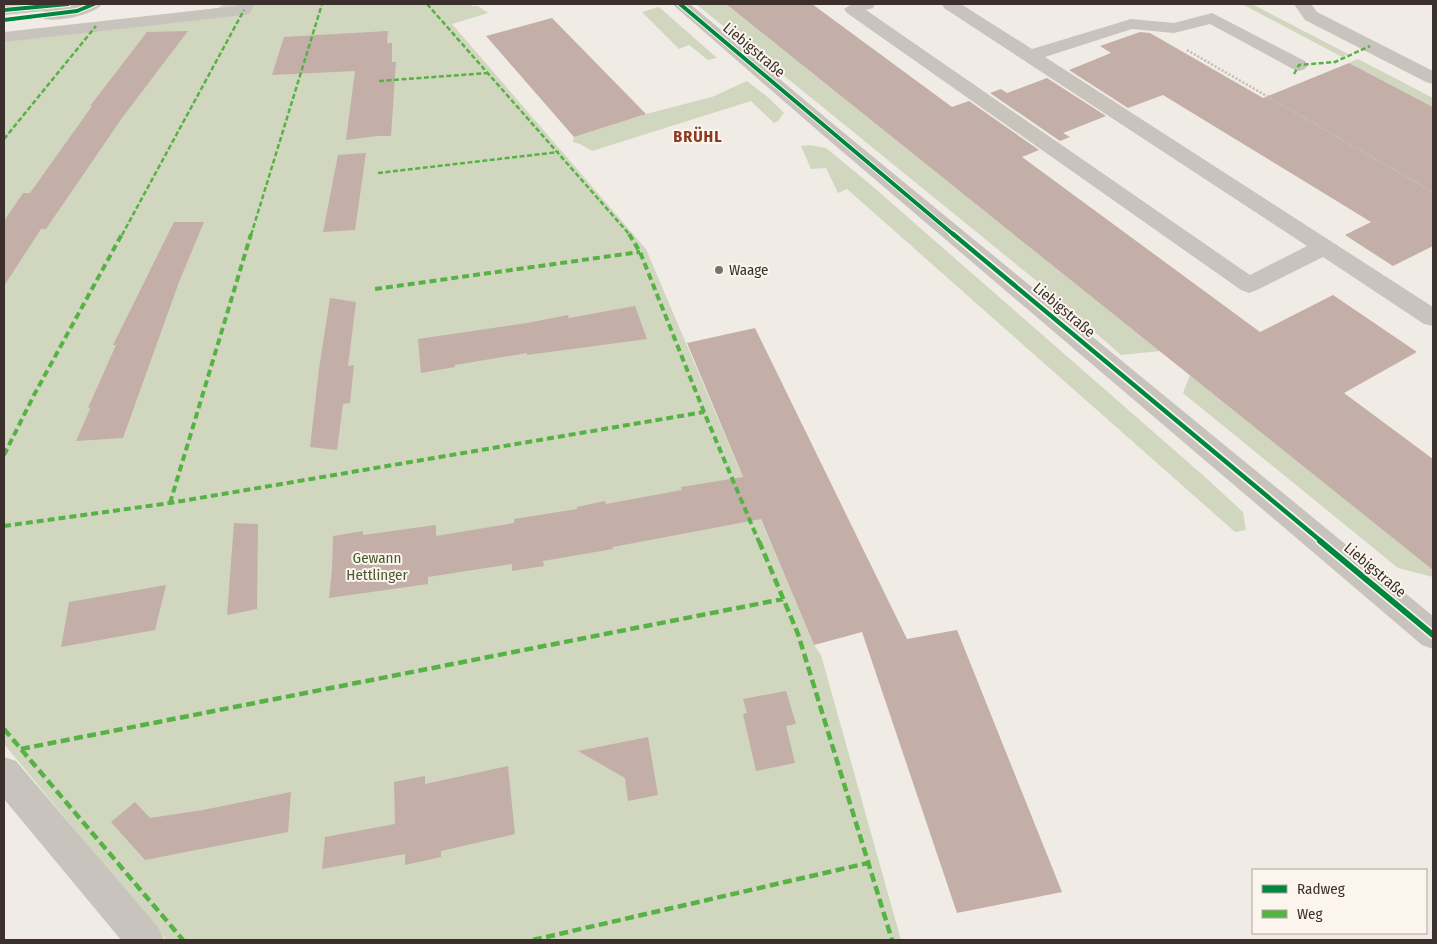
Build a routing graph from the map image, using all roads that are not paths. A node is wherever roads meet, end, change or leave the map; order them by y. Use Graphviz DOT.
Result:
graph roads {
  1 [pos="70,4"];
  2 [pos="94,4"];
  3 [pos="246,4"];
  4 [pos="680,4"];
  5 [pos="867,4"];
  6 [pos="950,4"];
  7 [pos="1302,4"];
  8 [pos="14,8"];
  9 [pos="4,20"];
  10 [pos="4,37"];
  11 [pos="1030,56"];
  12 [pos="1299,65"];
  13 [pos="1433,78"];
  14 [pos="1324,247"];
  15 [pos="1433,318"];
  16 [pos="1433,635"];
  17 [pos="4,773"];
  18 [pos="145,940"];
  1 -- 8 [label="street"];
  2 -- 9 [label="street"];
  3 -- 10 [label="street"];
  4 -- 16 [label="street, Liebigstraße"];
  5 -- 14 [label="street"];
  6 -- 11 [label="street"];
  7 -- 13 [label="street"];
  11 -- 12 [label="street"];
  11 -- 14 [label="street"];
  14 -- 15 [label="street"];
  17 -- 18 [label="street"];
}
